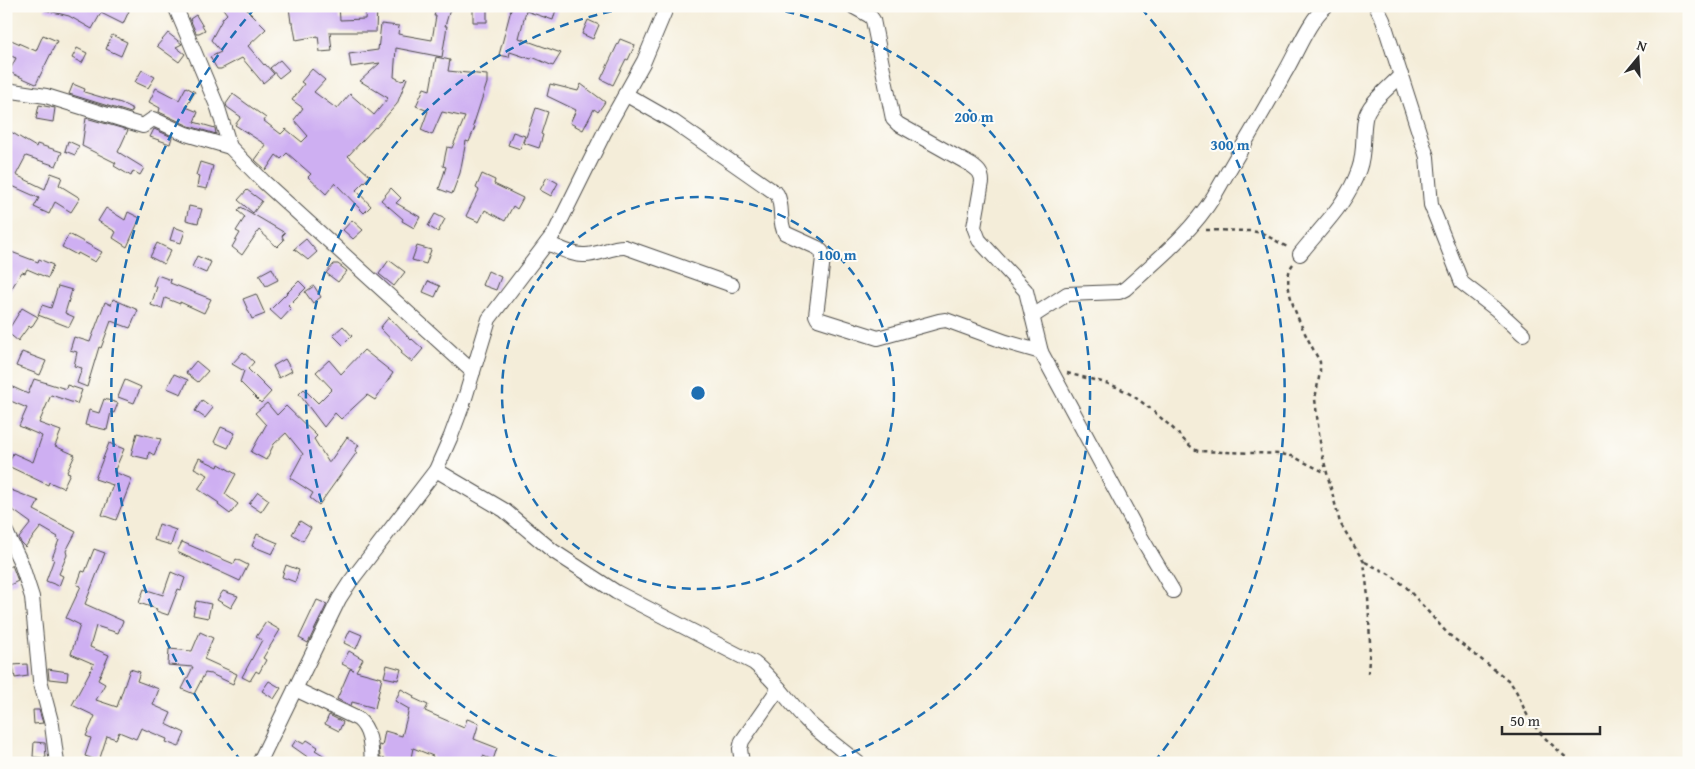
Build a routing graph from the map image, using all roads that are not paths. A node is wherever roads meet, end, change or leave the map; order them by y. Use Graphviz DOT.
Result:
graph roads {
  1 [pos="175,6"];
  2 [pos="668,6"];
  3 [pos="852,6"];
  4 [pos="1326,6"];
  5 [pos="1376,6"];
  6 [pos="1401,76"];
  7 [pos="6,90"];
  8 [pos="625,94"];
  9 [pos="230,146"];
  10 [pos="547,243"];
  11 [pos="1300,254"];
  12 [pos="732,286"];
  13 [pos="1033,316"];
  14 [pos="1523,334"];
  15 [pos="1041,352"];
  16 [pos="473,372"];
  17 [pos="436,470"];
  18 [pos="6,532"];
  19 [pos="1173,591"];
  20 [pos="778,688"];
  21 [pos="295,689"];
  22 [pos="57,763"];
  23 [pos="259,763"];
  24 [pos="372,763"];
  25 [pos="742,763"];
  26 [pos="858,763"];
  1 -- 9 [label="street"];
  2 -- 8 [label="street"];
  3 -- 13 [label="street"];
  4 -- 13 [label="street"];
  5 -- 6 [label="street"];
  6 -- 11 [label="street"];
  6 -- 14 [label="street"];
  7 -- 9 [label="street"];
  8 -- 10 [label="street"];
  8 -- 15 [label="street"];
  9 -- 16 [label="street"];
  10 -- 12 [label="street"];
  10 -- 16 [label="street"];
  13 -- 15 [label="street"];
  15 -- 19 [label="street"];
  16 -- 17 [label="street"];
  17 -- 20 [label="street"];
  17 -- 21 [label="street"];
  18 -- 22 [label="street"];
  20 -- 25 [label="street"];
  20 -- 26 [label="street"];
  21 -- 23 [label="street"];
  21 -- 24 [label="street"];
}
